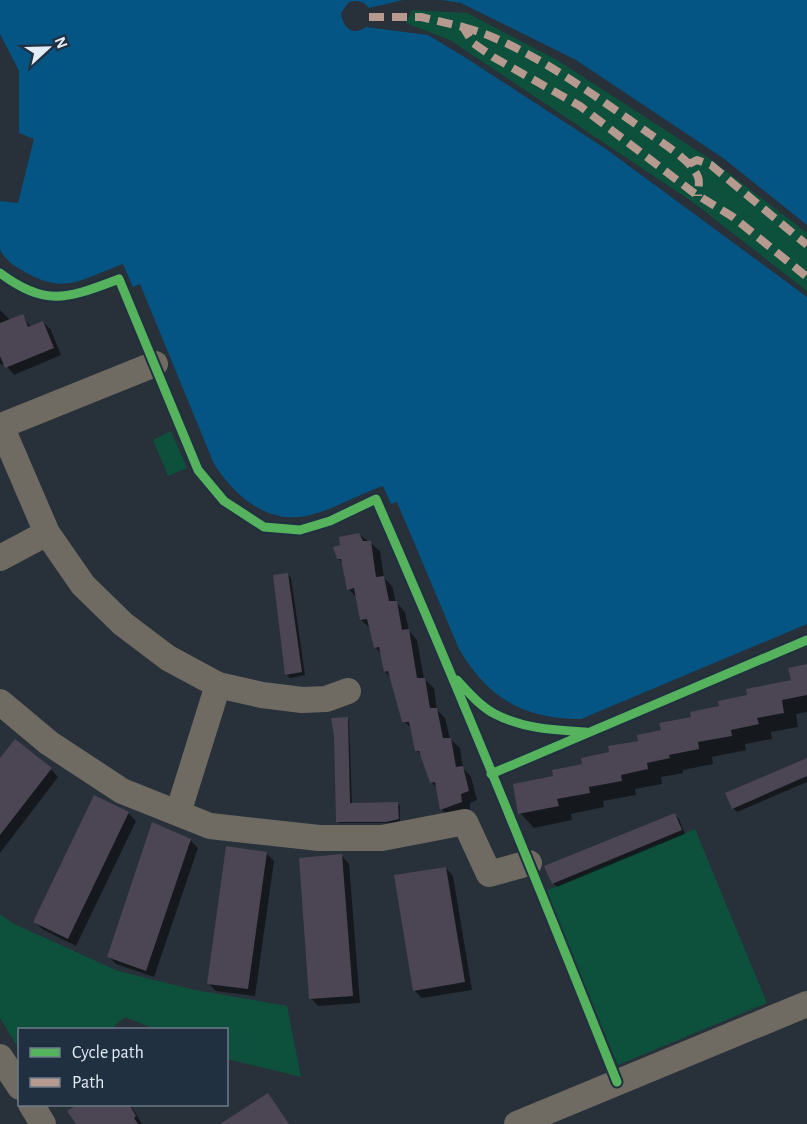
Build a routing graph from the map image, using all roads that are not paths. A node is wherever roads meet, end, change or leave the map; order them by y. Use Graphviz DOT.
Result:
graph roads {
  1 [pos="155,364"];
  2 [pos="47,532"];
  3 [pos="0,558"];
  4 [pos="218,685"];
  5 [pos="348,691"];
  6 [pos="0,702"];
  7 [pos="178,813"];
  8 [pos="529,863"];
  9 [pos="807,1004"];
  10 [pos="0,1057"];
  11 [pos="18,1084"];
  12 [pos="32,1106"];
  13 [pos="43,1124"];
  14 [pos="517,1124"];
  1 -- 2 [label="street"];
  2 -- 3 [label="street"];
  2 -- 4 [label="street"];
  4 -- 5 [label="street"];
  4 -- 7 [label="street"];
  6 -- 7 [label="street"];
  7 -- 8 [label="street"];
  9 -- 14 [label="street"];
  10 -- 11 [label="street"];
  12 -- 13 [label="street"];
}
